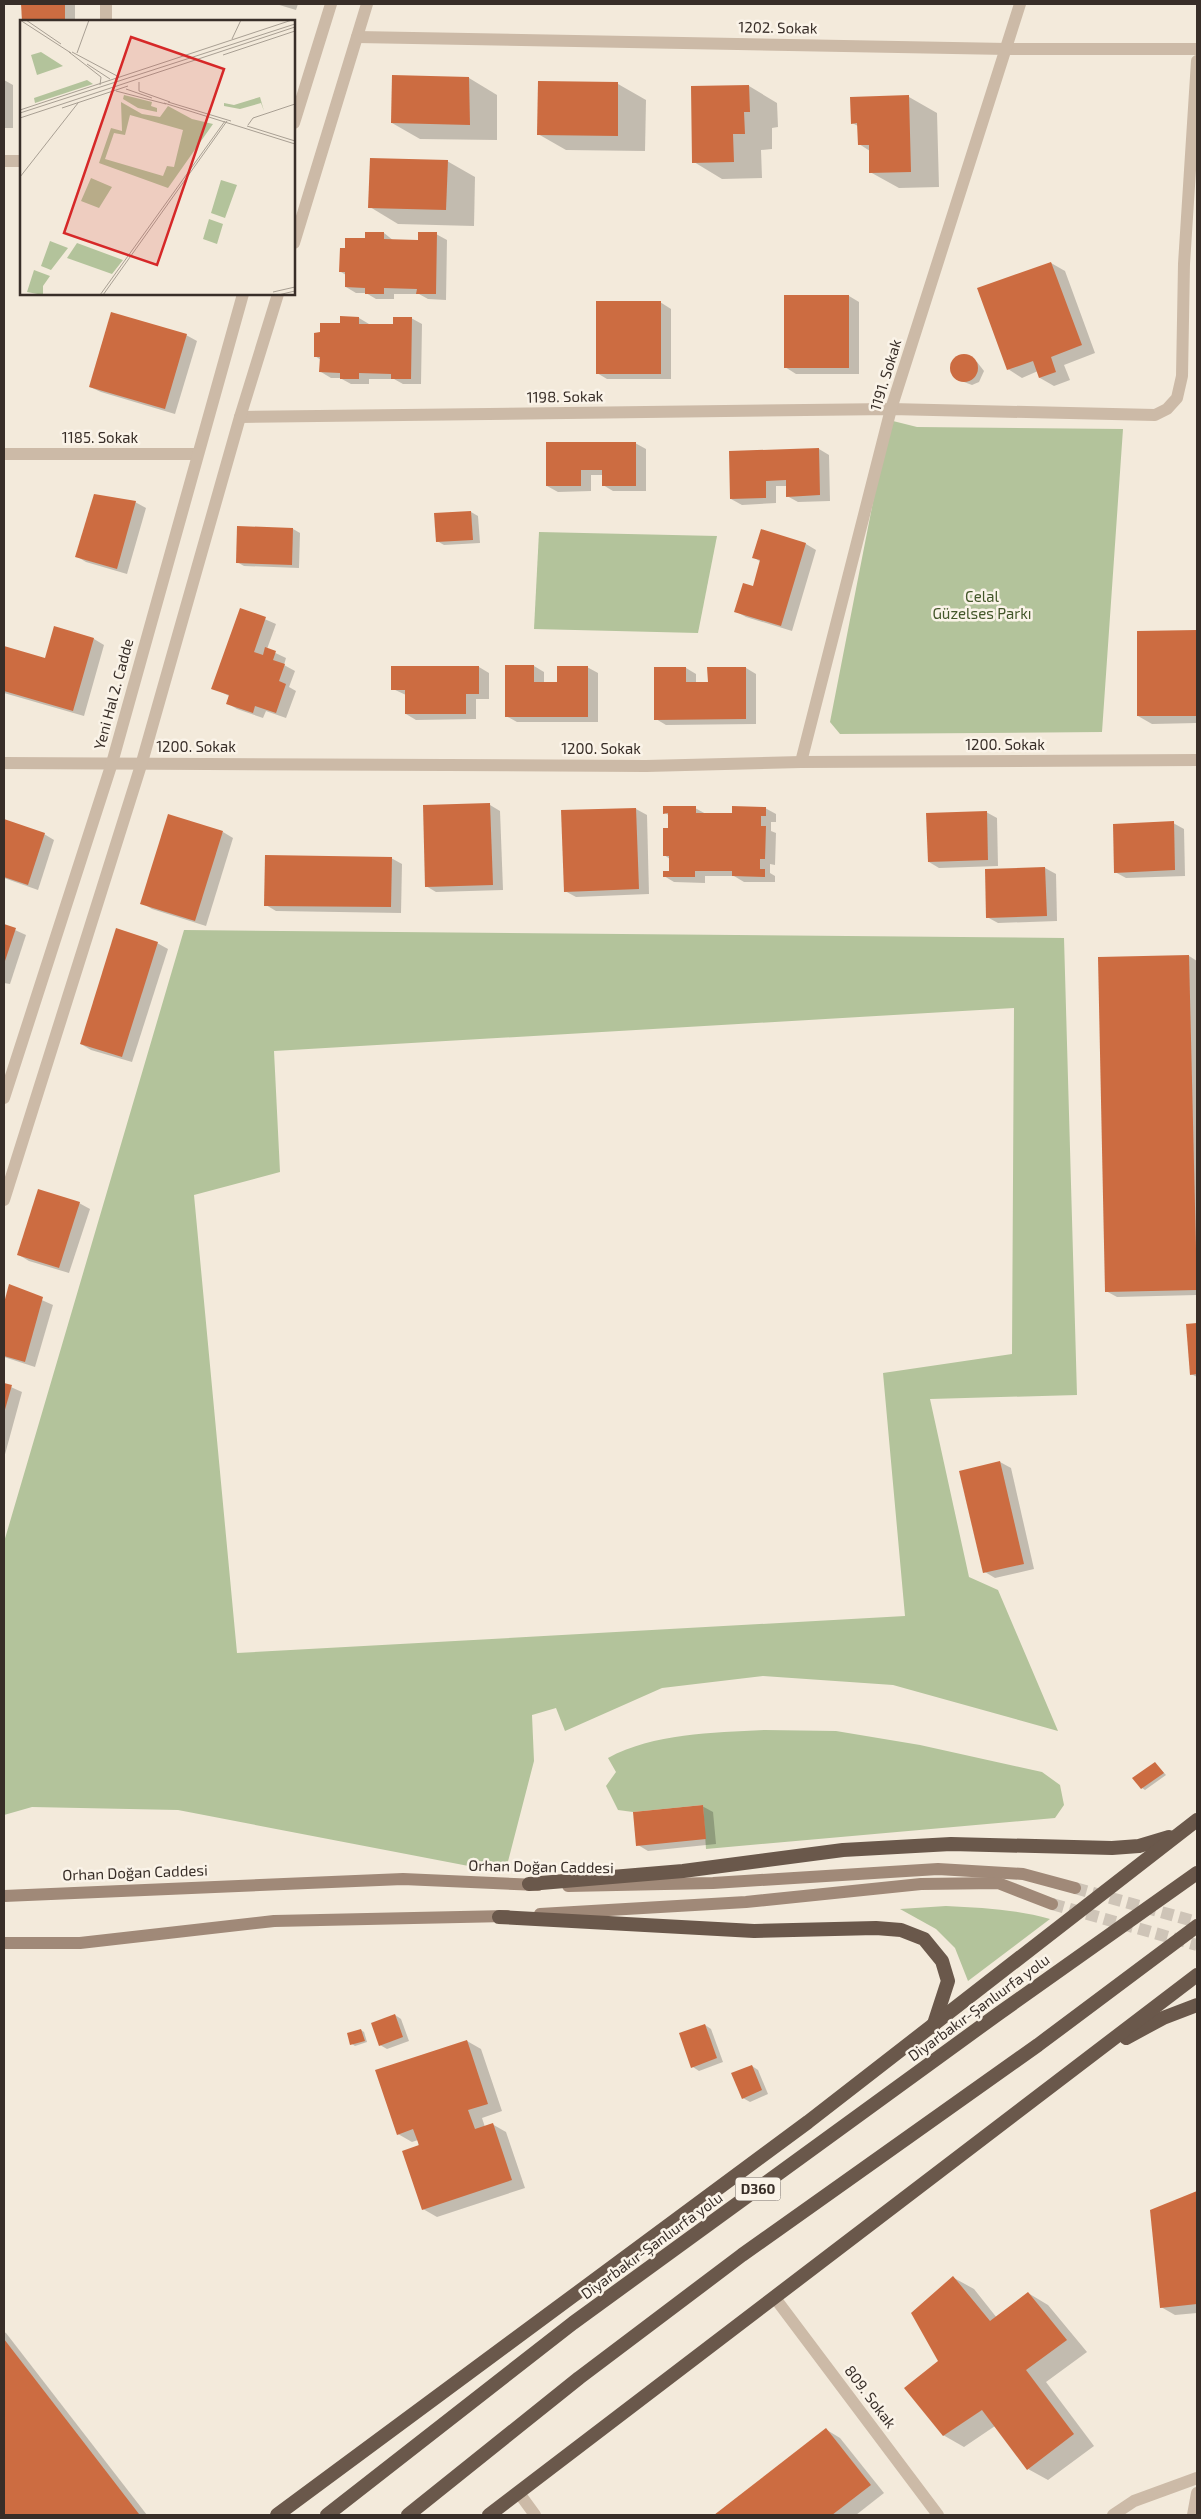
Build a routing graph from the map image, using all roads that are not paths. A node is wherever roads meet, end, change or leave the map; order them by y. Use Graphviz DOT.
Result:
graph roads {
  1 [pos="106,4"];
  2 [pos="331,4"];
  3 [pos="368,4"];
  4 [pos="1020,4"];
  5 [pos="106,20"];
  6 [pos="357,37"];
  7 [pos="1007,49"];
  8 [pos="1197,49"];
  9 [pos="1197,61"];
  10 [pos="295,120"];
  11 [pos="4,161"];
  12 [pos="20,162"];
  13 [pos="295,240"];
  14 [pos="244,295"];
  15 [pos="278,295"];
  16 [pos="891,409"];
  17 [pos="240,417"];
  18 [pos="4,454"];
  19 [pos="197,454"];
  20 [pos="1197,760"];
  21 [pos="142,762"];
  22 [pos="801,762"];
  23 [pos="4,763"];
  24 [pos="112,763"];
  25 [pos="4,1098"];
  26 [pos="4,1200"];
  27 [pos="1197,1820"];
  28 [pos="1177,1835"];
  29 [pos="1197,1873"];
  30 [pos="529,1884"];
  31 [pos="1075,1888"];
  32 [pos="4,1896"];
  33 [pos="1052,1904"];
  34 [pos="499,1917"];
  35 [pos="1197,1926"];
  36 [pos="4,1943"];
  37 [pos="1197,1975"];
  38 [pos="1197,2005"];
  39 [pos="933,2027"];
  40 [pos="1086,2060"];
  41 [pos="775,2298"];
  42 [pos="1197,2478"];
  43 [pos="518,2493"];
  44 [pos="1197,2493"];
  45 [pos="277,2515"];
  46 [pos="327,2515"];
  47 [pos="408,2515"];
  48 [pos="489,2515"];
  49 [pos="535,2515"];
  50 [pos="938,2515"];
  51 [pos="1113,2515"];
  52 [pos="1193,2515"];
  1 -- 5 [label="street"];
  2 -- 10 [label="street"];
  3 -- 6 [label="street"];
  4 -- 7 [label="street, 1191. Sokak"];
  6 -- 7 [label="street, 1202. Sokak"];
  6 -- 13 [label="street"];
  7 -- 8 [label="street, 1202. Sokak"];
  7 -- 16 [label="street, 1191. Sokak"];
  9 -- 16 [label="street, 1198. Sokak"];
  11 -- 12 [label="street"];
  14 -- 19 [label="street, Yeni Hal 2. Cadde"];
  15 -- 17 [label="street"];
  16 -- 17 [label="street, 1198. Sokak"];
  16 -- 22 [label="street, 1191. Sokak"];
  17 -- 21 [label="street"];
  18 -- 19 [label="street, 1185. Sokak"];
  19 -- 24 [label="street, Yeni Hal 2. Cadde"];
  20 -- 22 [label="street, 1200. Sokak"];
  21 -- 22 [label="street, 1200. Sokak"];
  21 -- 24 [label="street, 1200. Sokak"];
  21 -- 26 [label="street"];
  23 -- 24 [label="street, 1200. Sokak"];
  24 -- 25 [label="street, Yeni Hal 2. Cadde"];
  27 -- 28 [label="highway"];
  28 -- 30 [label="highway"];
  28 -- 39 [label="highway"];
  29 -- 46 [label="highway, Diyarbakır-Şanlıurfa yolu / D360"];
  30 -- 31 [label="main road, Orhan Doğan Caddesi"];
  30 -- 32 [label="main road, Orhan Doğan Caddesi"];
  33 -- 34 [label="main road"];
  34 -- 36 [label="main road"];
  34 -- 39 [label="highway"];
  35 -- 47 [label="highway"];
  37 -- 40 [label="highway"];
  38 -- 40 [label="highway"];
  39 -- 45 [label="highway"];
  40 -- 41 [label="highway"];
  41 -- 43 [label="highway"];
  41 -- 50 [label="street, 809. Sokak"];
  42 -- 51 [label="street"];
  43 -- 48 [label="highway"];
  43 -- 49 [label="street"];
  44 -- 52 [label="street"];
}
